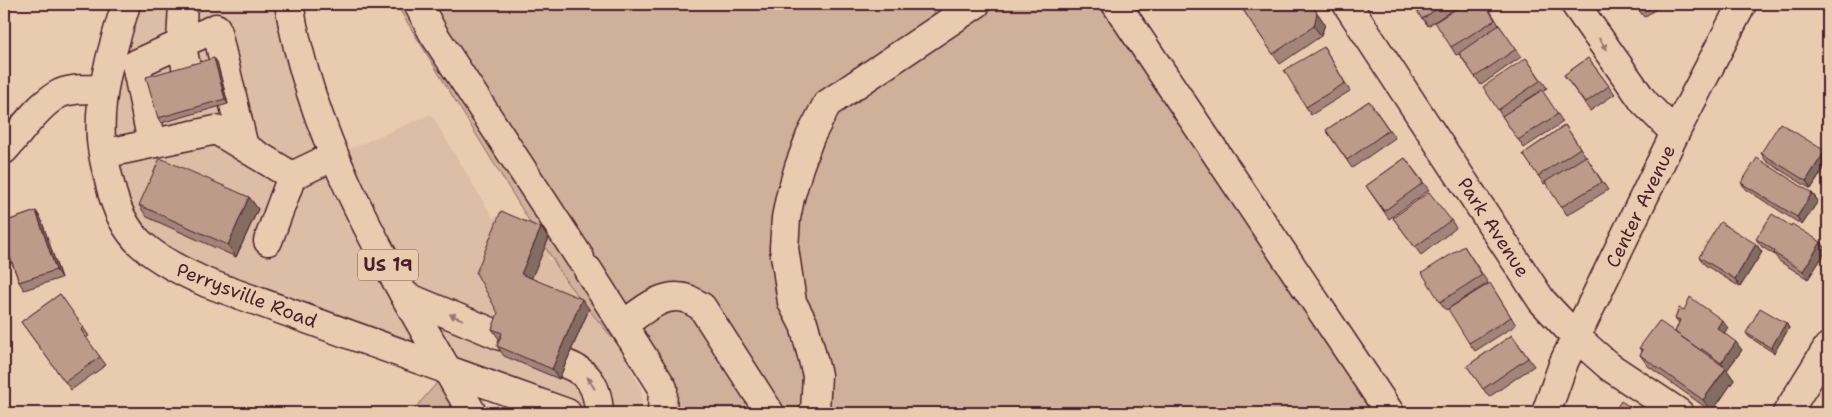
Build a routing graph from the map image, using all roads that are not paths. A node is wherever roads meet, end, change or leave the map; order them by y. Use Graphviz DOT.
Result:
graph roads {
  1 [pos="126,4"];
  2 [pos="183,4"];
  3 [pos="289,4"];
  4 [pos="418,4"];
  5 [pos="976,4"];
  6 [pos="1116,4"];
  7 [pos="1348,4"];
  8 [pos="1575,4"];
  9 [pos="1742,4"];
  10 [pos="181,42"];
  11 [pos="187,71"];
  12 [pos="104,89"];
  13 [pos="1674,133"];
  14 [pos="152,142"];
  15 [pos="244,147"];
  16 [pos="4,150"];
  17 [pos="103,154"];
  18 [pos="334,156"];
  19 [pos="292,176"];
  20 [pos="268,241"];
  21 [pos="405,296"];
  22 [pos="623,325"];
  23 [pos="501,336"];
  24 [pos="1576,337"];
  25 [pos="1828,347"];
  26 [pos="566,364"];
  27 [pos="448,370"];
  28 [pos="472,413"];
  29 [pos="566,413"];
  30 [pos="599,413"];
  31 [pos="662,413"];
  32 [pos="770,413"];
  33 [pos="813,413"];
  34 [pos="1390,413"];
  35 [pos="1546,413"];
  36 [pos="1679,413"];
  37 [pos="1787,413"];
  1 -- 12 [label="street, Perrysville Road"];
  2 -- 10 [label="street"];
  3 -- 18 [label="street, US 19"];
  4 -- 22 [label="street"];
  5 -- 33 [label="street"];
  6 -- 34 [label="street"];
  7 -- 24 [label="street, Park Avenue"];
  8 -- 13 [label="street, one-way"];
  9 -- 13 [label="street, Center Avenue"];
  10 -- 11 [label="street"];
  10 -- 14 [label="street"];
  10 -- 15 [label="street"];
  12 -- 16 [label="street"];
  12 -- 17 [label="street, Perrysville Road"];
  13 -- 24 [label="street, Center Avenue"];
  14 -- 15 [label="street"];
  14 -- 17 [label="street"];
  15 -- 19 [label="street"];
  17 -- 27 [label="street, Perrysville Road"];
  18 -- 19 [label="street"];
  18 -- 21 [label="street, US 19"];
  19 -- 20 [label="street"];
  23 -- 21 [label="street, one-way"];
  21 -- 27 [label="street, US 19"];
  22 -- 31 [label="street"];
  22 -- 32 [label="street"];
  24 -- 35 [label="street, Center Avenue"];
  24 -- 36 [label="street, Park Avenue"];
  25 -- 37 [label="street"];
  30 -- 26 [label="street, one-way"];
  27 -- 28 [label="street, US 19"];
  27 -- 29 [label="street, Perrysville Road"];
}
